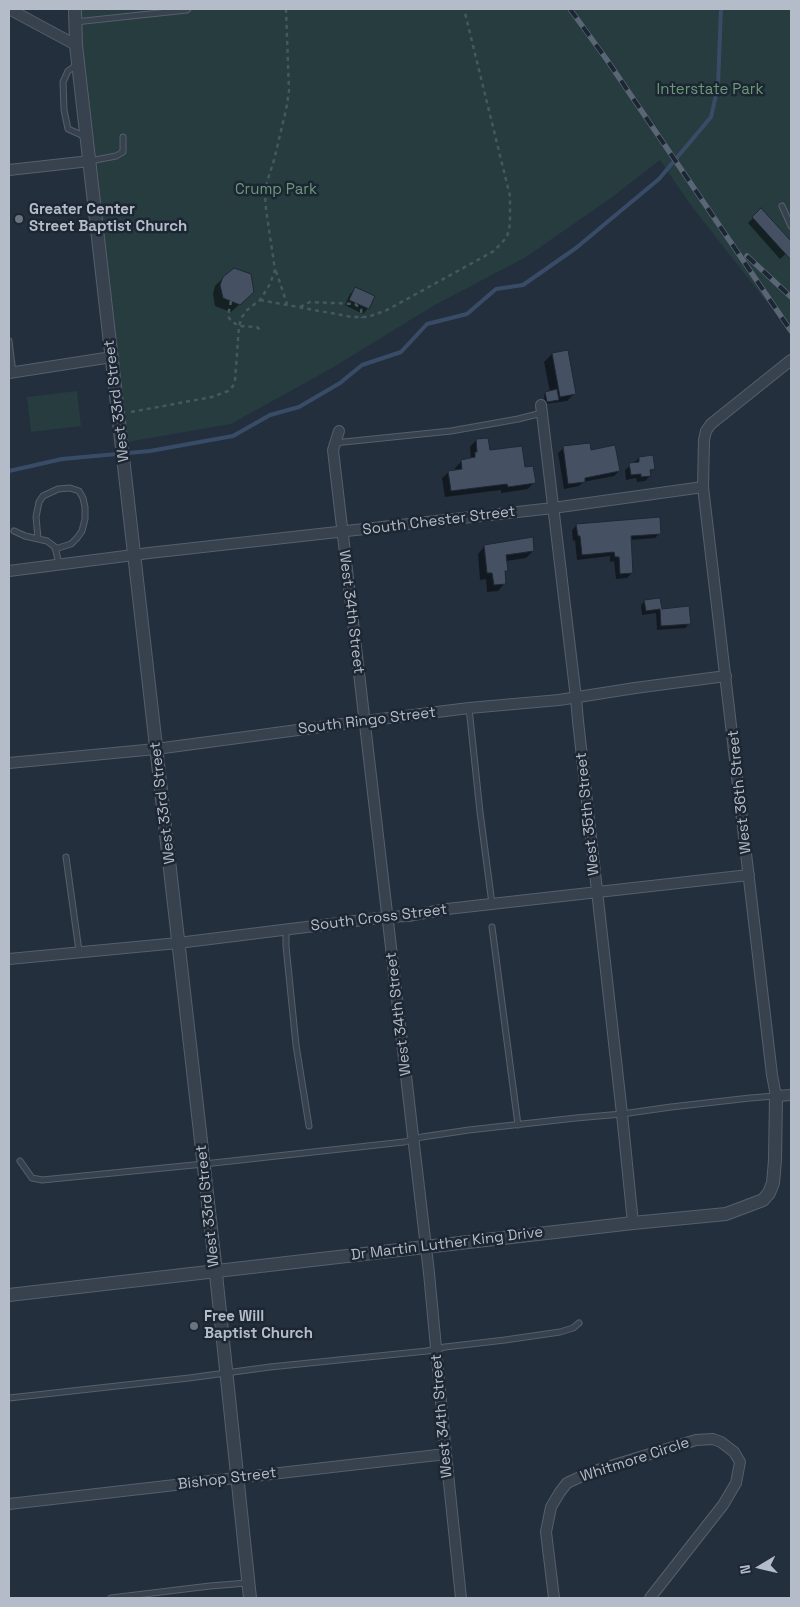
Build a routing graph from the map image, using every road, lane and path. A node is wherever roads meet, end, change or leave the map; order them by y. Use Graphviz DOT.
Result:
graph roads {
  1 [pos="9,9"];
  2 [pos="75,9"];
  3 [pos="188,9"];
  4 [pos="286,9"];
  5 [pos="464,9"];
  6 [pos="76,22"];
  7 [pos="76,45"];
  8 [pos="78,64"];
  9 [pos="87,137"];
  10 [pos="123,137"];
  11 [pos="90,161"];
  12 [pos="9,170"];
  13 [pos="782,206"];
  14 [pos="791,226"];
  15 [pos="275,270"];
  16 [pos="260,300"];
  17 [pos="231,301"];
  18 [pos="287,304"];
  19 [pos="300,307"];
  20 [pos="362,318"];
  21 [pos="239,326"];
  22 [pos="260,330"];
  23 [pos="9,342"];
  24 [pos="112,357"];
  25 [pos="791,360"];
  26 [pos="11,373"];
  27 [pos="541,409"];
  28 [pos="131,412"];
  29 [pos="338,431"];
  30 [pos="334,443"];
  31 [pos="703,487"];
  32 [pos="554,508"];
  33 [pos="14,531"];
  34 [pos="342,532"];
  35 [pos="38,538"];
  36 [pos="55,549"];
  37 [pos="134,555"];
  38 [pos="59,565"];
  39 [pos="9,570"];
  40 [pos="726,676"];
  41 [pos="576,698"];
  42 [pos="469,708"];
  43 [pos="365,721"];
  44 [pos="156,749"];
  45 [pos="9,763"];
  46 [pos="66,856"];
  47 [pos="749,875"];
  48 [pos="597,892"];
  49 [pos="492,904"];
  50 [pos="387,917"];
  51 [pos="492,927"];
  52 [pos="286,930"];
  53 [pos="178,943"];
  54 [pos="79,952"];
  55 [pos="9,959"];
  56 [pos="791,1095"];
  57 [pos="776,1096"];
  58 [pos="622,1114"];
  59 [pos="518,1125"];
  60 [pos="308,1126"];
  61 [pos="414,1140"];
  62 [pos="20,1160"];
  63 [pos="204,1164"];
  64 [pos="633,1223"];
  65 [pos="425,1247"];
  66 [pos="216,1271"];
  67 [pos="9,1295"];
  68 [pos="580,1323"];
  69 [pos="436,1349"];
  70 [pos="227,1372"];
  71 [pos="9,1398"];
  72 [pos="446,1454"];
  73 [pos="238,1478"];
  74 [pos="9,1504"];
  75 [pos="249,1582"];
  76 [pos="111,1598"];
  77 [pos="250,1598"];
  78 [pos="461,1598"];
  79 [pos="554,1598"];
  80 [pos="650,1598"];
  1 -- 7 [label="street"];
  2 -- 6 [label="street, West 33rd Street"];
  3 -- 6 [label="lane"];
  4 -- 15 [label="path"];
  5 -- 20 [label="path"];
  6 -- 7 [label="street, West 33rd Street"];
  7 -- 8 [label="street, West 33rd Street"];
  8 -- 9 [label="street, West 33rd Street"];
  8 -- 9 [label="lane"];
  9 -- 11 [label="street, West 33rd Street"];
  10 -- 11 [label="lane"];
  11 -- 12 [label="street"];
  11 -- 24 [label="street, West 33rd Street"];
  13 -- 14 [label="lane"];
  15 -- 16 [label="path"];
  15 -- 18 [label="path"];
  16 -- 18 [label="path"];
  16 -- 21 [label="path"];
  17 -- 21 [label="path"];
  18 -- 19 [label="path"];
  19 -- 20 [label="path"];
  19 -- 20 [label="path"];
  21 -- 22 [label="path"];
  21 -- 28 [label="path"];
  23 -- 26 [label="lane"];
  24 -- 26 [label="street"];
  24 -- 37 [label="street, West 33rd Street"];
  25 -- 31 [label="street"];
  27 -- 30 [label="lane"];
  27 -- 32 [label="street, West 35th Street"];
  29 -- 30 [label="street, West 34th Street"];
  30 -- 34 [label="street, West 34th Street"];
  31 -- 32 [label="street, South Chester Street"];
  31 -- 40 [label="street, West 36th Street"];
  32 -- 34 [label="street, South Chester Street"];
  32 -- 41 [label="street, West 35th Street"];
  33 -- 35 [label="lane"];
  34 -- 37 [label="street, South Chester Street"];
  34 -- 43 [label="street, West 34th Street"];
  35 -- 36 [label="lane"];
  35 -- 36 [label="lane"];
  36 -- 38 [label="lane"];
  37 -- 38 [label="street, South Chester Street"];
  37 -- 44 [label="street, West 33rd Street"];
  38 -- 39 [label="street, South Chester Street"];
  40 -- 41 [label="street, South Ringo Street"];
  40 -- 47 [label="street, West 36th Street"];
  41 -- 42 [label="street, South Ringo Street"];
  41 -- 48 [label="street, West 35th Street"];
  42 -- 43 [label="street, South Ringo Street"];
  42 -- 49 [label="lane"];
  43 -- 44 [label="street, South Ringo Street"];
  43 -- 50 [label="street, West 34th Street"];
  44 -- 45 [label="street, South Ringo Street"];
  44 -- 53 [label="street, West 33rd Street"];
  46 -- 54 [label="lane"];
  47 -- 48 [label="street, South Cross Street"];
  47 -- 57 [label="street, West 36th Street"];
  48 -- 49 [label="street, South Cross Street"];
  48 -- 58 [label="street, West 35th Street"];
  49 -- 50 [label="street, South Cross Street"];
  50 -- 52 [label="street, South Cross Street"];
  50 -- 61 [label="street, West 34th Street"];
  51 -- 59 [label="lane"];
  52 -- 53 [label="street, South Cross Street"];
  52 -- 60 [label="lane"];
  53 -- 54 [label="street, South Cross Street"];
  53 -- 63 [label="street, West 33rd Street"];
  54 -- 55 [label="street, South Cross Street"];
  56 -- 57 [label="street"];
  57 -- 58 [label="lane"];
  57 -- 64 [label="street, Dr Martin Luther King Drive"];
  58 -- 59 [label="lane"];
  58 -- 64 [label="street, West 35th Street"];
  59 -- 61 [label="lane"];
  61 -- 63 [label="lane"];
  61 -- 65 [label="street, West 34th Street"];
  62 -- 63 [label="lane"];
  63 -- 66 [label="street, West 33rd Street"];
  64 -- 65 [label="street, Dr Martin Luther King Drive"];
  65 -- 66 [label="street, Dr Martin Luther King Drive"];
  65 -- 69 [label="street, West 34th Street"];
  66 -- 67 [label="street, Dr Martin Luther King Drive"];
  66 -- 70 [label="street, West 33rd Street"];
  68 -- 69 [label="lane"];
  69 -- 70 [label="lane"];
  69 -- 72 [label="street, West 34th Street"];
  70 -- 71 [label="lane"];
  70 -- 73 [label="street, West 33rd Street"];
  72 -- 73 [label="street, Bishop Street"];
  72 -- 78 [label="street, West 34th Street"];
  73 -- 74 [label="street, Bishop Street"];
  73 -- 75 [label="street, West 33rd Street"];
  75 -- 76 [label="lane"];
  75 -- 77 [label="street, West 33rd Street"];
  79 -- 80 [label="street, Whitmore Circle"];
}
